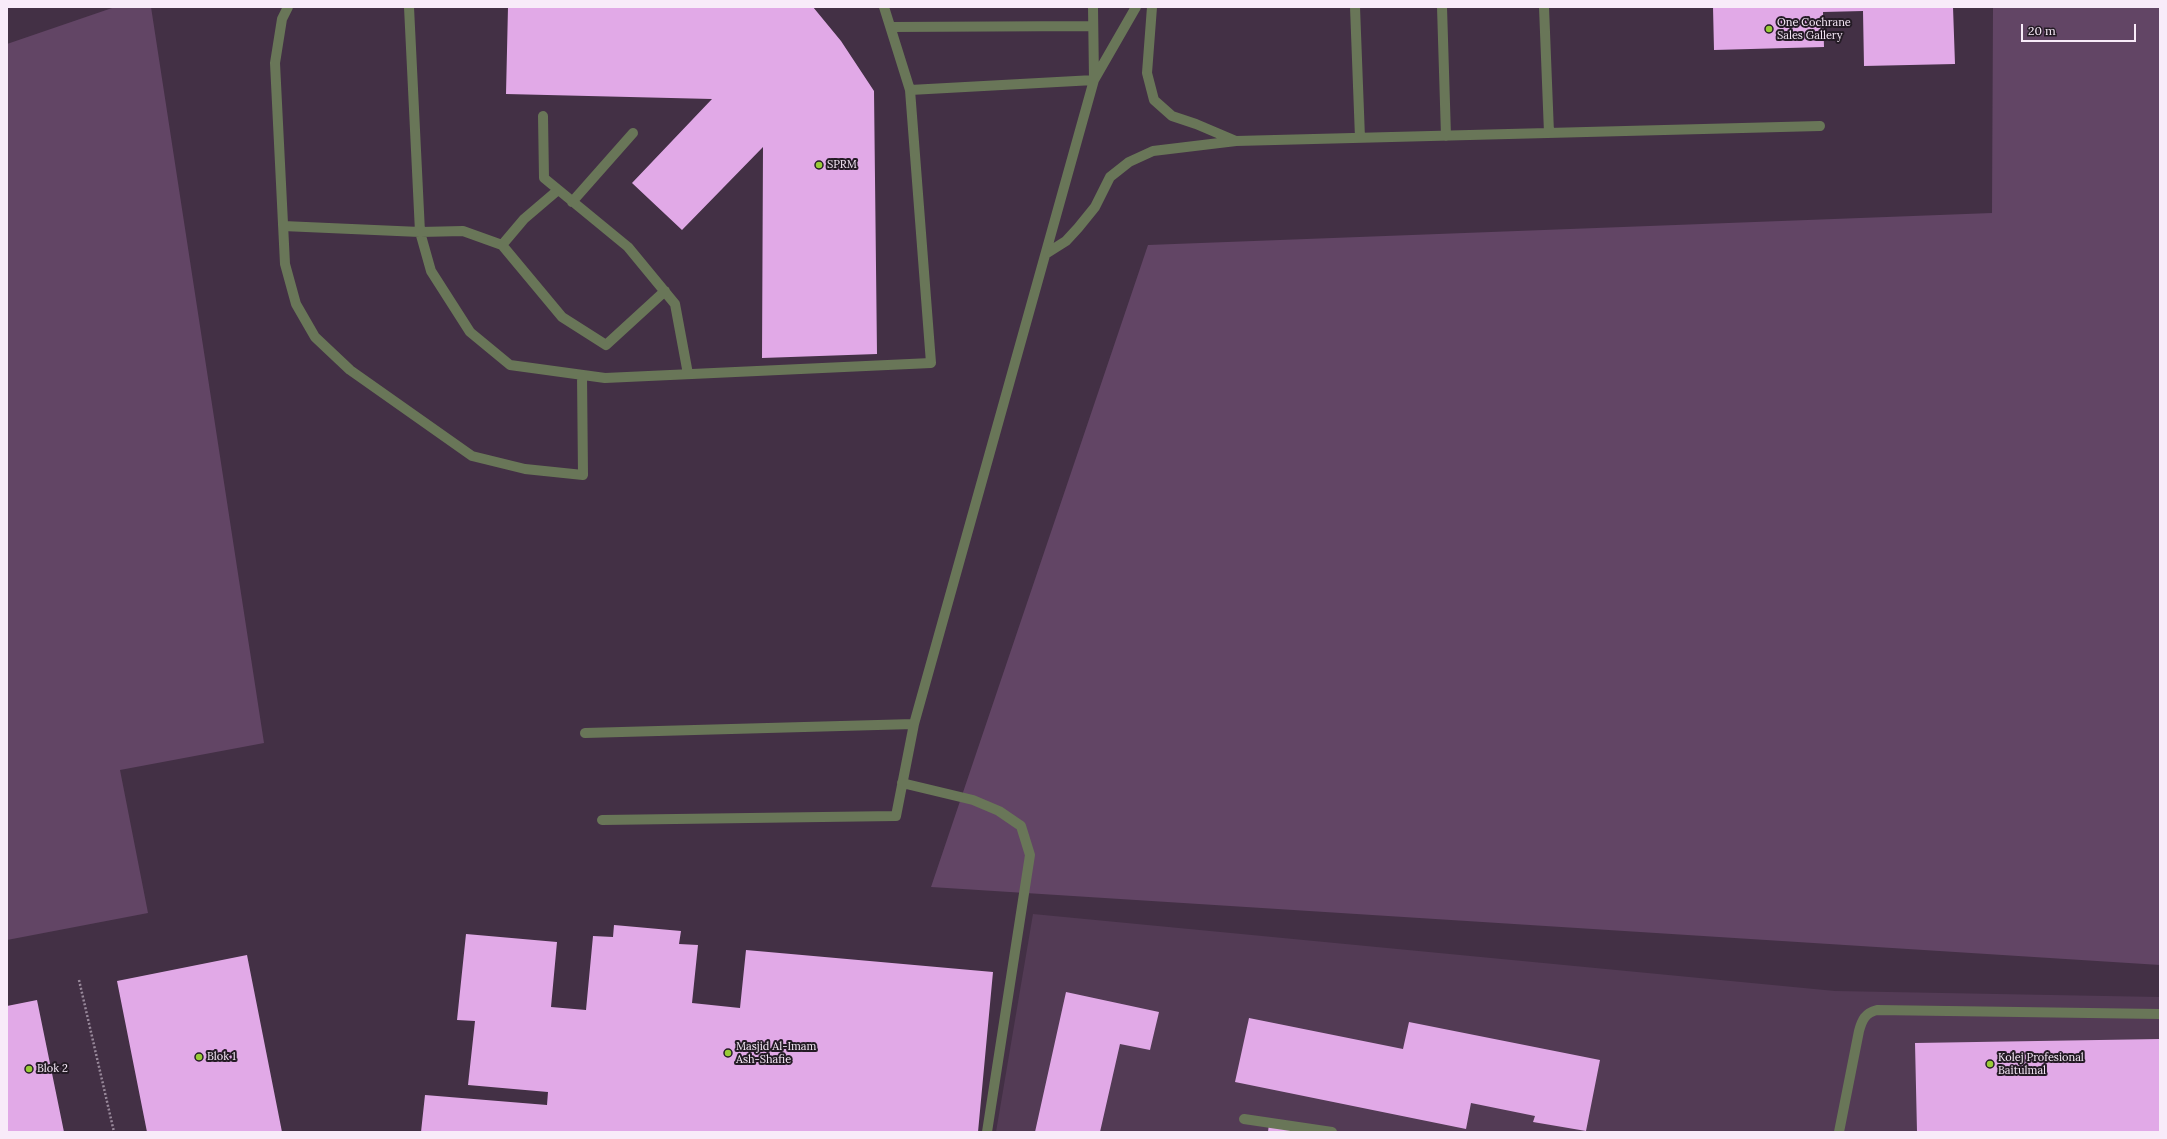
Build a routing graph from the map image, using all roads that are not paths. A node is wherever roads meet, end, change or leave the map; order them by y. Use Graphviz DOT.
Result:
graph roads {
  1 [pos="288,7"];
  2 [pos="409,7"];
  3 [pos="884,7"];
  4 [pos="1093,7"];
  5 [pos="1136,7"];
  6 [pos="1152,7"];
  7 [pos="1355,7"];
  8 [pos="1442,7"];
  9 [pos="1544,7"];
  10 [pos="1093,26"];
  11 [pos="891,27"];
  12 [pos="1094,80"];
  13 [pos="910,90"];
  14 [pos="543,116"];
  15 [pos="1820,126"];
  16 [pos="633,133"];
  17 [pos="1549,133"];
  18 [pos="1446,136"];
  19 [pos="1360,138"];
  20 [pos="1236,141"];
  21 [pos="558,190"];
  22 [pos="572,202"];
  23 [pos="283,226"];
  24 [pos="420,232"];
  25 [pos="502,245"];
  26 [pos="1047,253"];
  27 [pos="664,291"];
  28 [pos="688,374"];
  29 [pos="582,375"];
  30 [pos="914,724"];
  31 [pos="585,733"];
  32 [pos="902,783"];
  33 [pos="602,820"];
  34 [pos="2160,1014"];
  35 [pos="1244,1119"];
  36 [pos="987,1132"];
  37 [pos="1332,1132"];
  38 [pos="1839,1132"];
  1 -- 23 [label="lane"];
  2 -- 24 [label="lane"];
  3 -- 11 [label="lane"];
  4 -- 10 [label="lane"];
  5 -- 12 [label="lane"];
  6 -- 20 [label="lane"];
  7 -- 19 [label="lane"];
  8 -- 18 [label="lane"];
  9 -- 17 [label="lane"];
  10 -- 11 [label="lane"];
  10 -- 12 [label="lane"];
  11 -- 13 [label="lane"];
  12 -- 13 [label="lane"];
  12 -- 26 [label="lane"];
  13 -- 28 [label="lane"];
  14 -- 21 [label="lane"];
  15 -- 17 [label="lane"];
  16 -- 22 [label="lane"];
  17 -- 18 [label="lane"];
  18 -- 19 [label="lane"];
  19 -- 20 [label="lane"];
  20 -- 26 [label="lane"];
  21 -- 22 [label="lane"];
  21 -- 25 [label="lane"];
  22 -- 27 [label="lane"];
  23 -- 24 [label="lane"];
  23 -- 29 [label="lane"];
  24 -- 25 [label="lane"];
  24 -- 29 [label="lane"];
  25 -- 27 [label="lane"];
  26 -- 30 [label="lane"];
  27 -- 28 [label="lane"];
  28 -- 29 [label="lane"];
  30 -- 31 [label="lane"];
  30 -- 32 [label="lane"];
  32 -- 33 [label="lane"];
  32 -- 36 [label="lane"];
  34 -- 38 [label="lane"];
  35 -- 37 [label="lane"];
}
